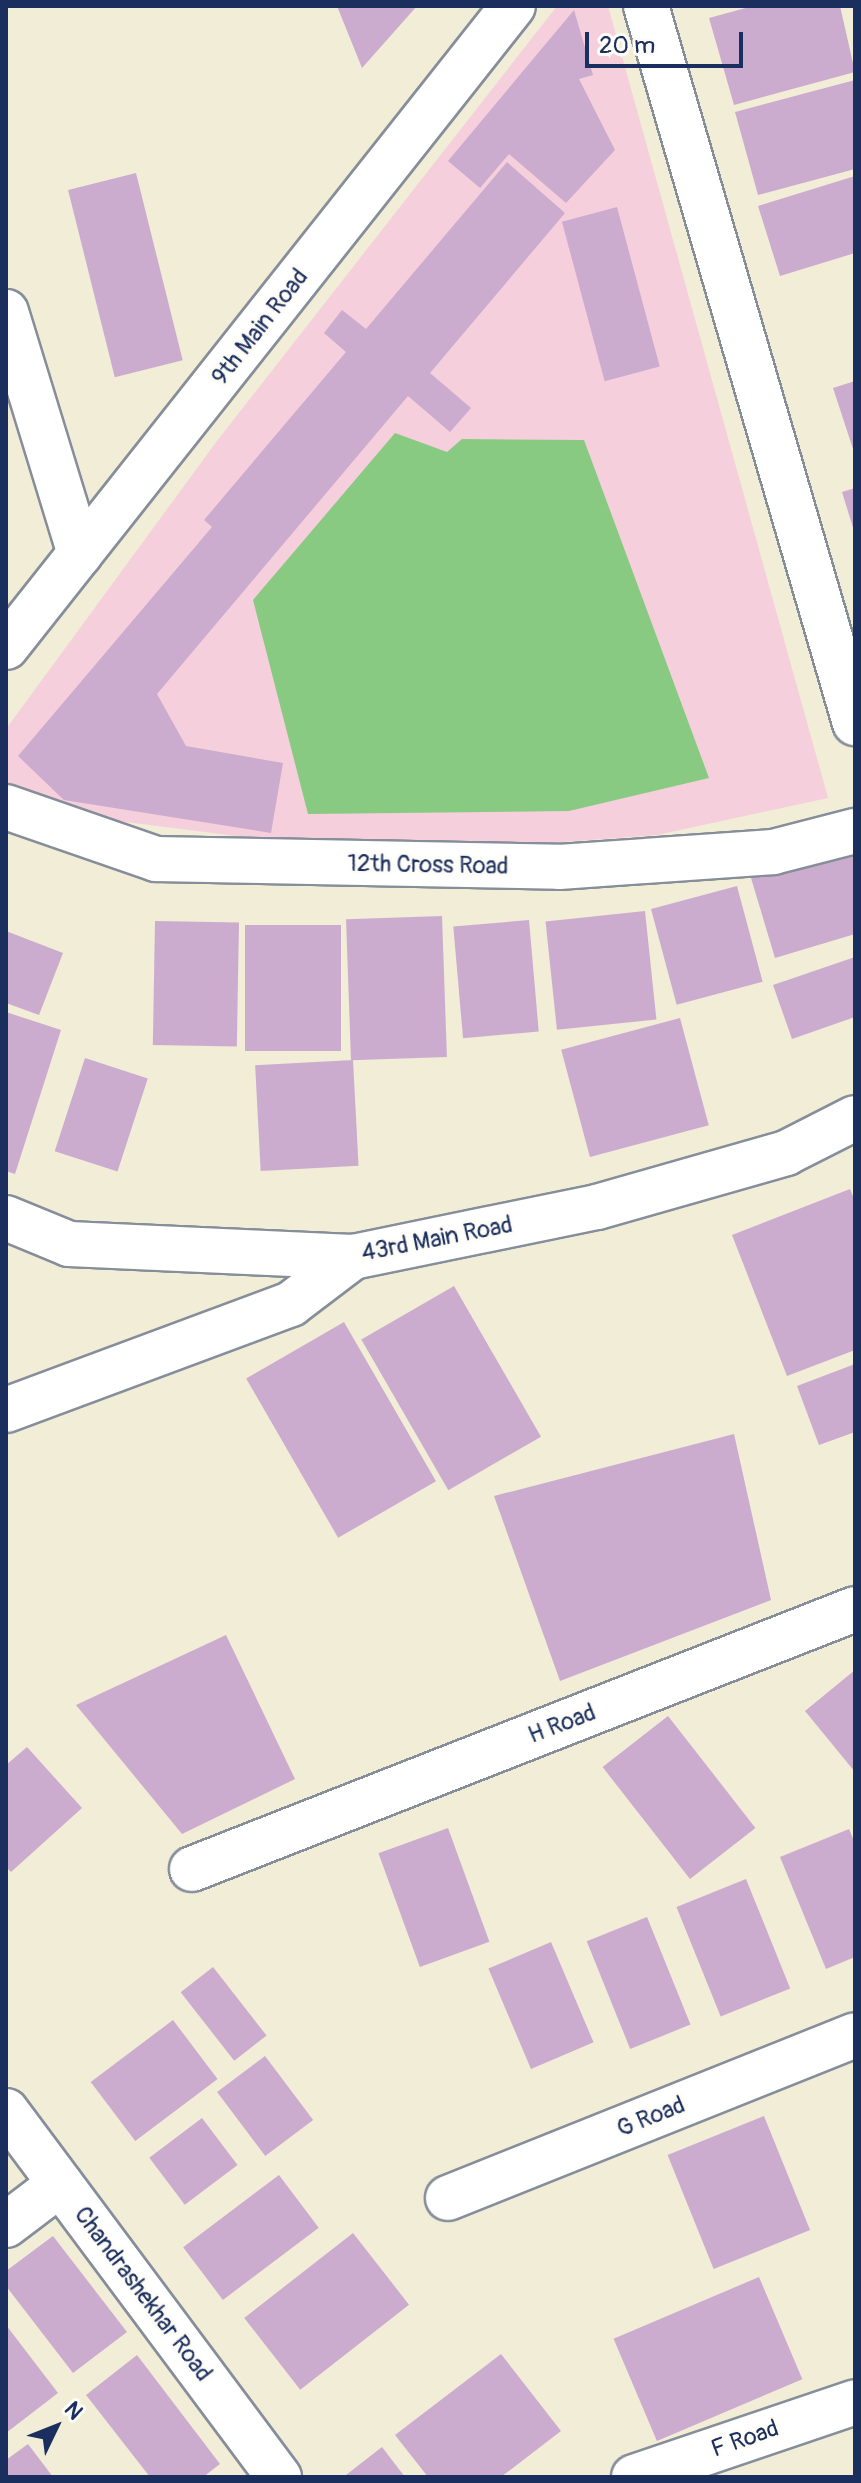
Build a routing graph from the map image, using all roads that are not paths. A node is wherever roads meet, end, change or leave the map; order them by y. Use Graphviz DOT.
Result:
graph roads {
  1 [pos="513,6"];
  2 [pos="646,6"];
  3 [pos="6,312"];
  4 [pos="80,554"];
  5 [pos="6,647"];
  6 [pos="855,723"];
  7 [pos="6,807"];
  8 [pos="855,831"];
  9 [pos="855,1118"];
  10 [pos="6,1218"];
  11 [pos="353,1257"];
  12 [pos="6,1410"];
  13 [pos="855,1609"];
  14 [pos="192,1869"];
  15 [pos="855,2035"];
  16 [pos="6,2111"];
  17 [pos="60,2184"];
  18 [pos="448,2198"];
  19 [pos="6,2225"];
  20 [pos="855,2402"];
  21 [pos="279,2477"];
  22 [pos="634,2477"];
  1 -- 4 [label="street, 9th Main Road"];
  2 -- 6 [label="street"];
  3 -- 4 [label="street"];
  4 -- 5 [label="street, 9th Main Road"];
  7 -- 8 [label="street, 12th Cross Road"];
  9 -- 11 [label="street, 43rd Main Road"];
  10 -- 11 [label="street, 43rd Main Road"];
  11 -- 12 [label="street"];
  13 -- 14 [label="street, H Road"];
  15 -- 18 [label="street, G Road"];
  16 -- 17 [label="street, Chandrashekhar Road"];
  17 -- 19 [label="street"];
  17 -- 21 [label="street, Chandrashekhar Road"];
  20 -- 22 [label="street, F Road"];
}
